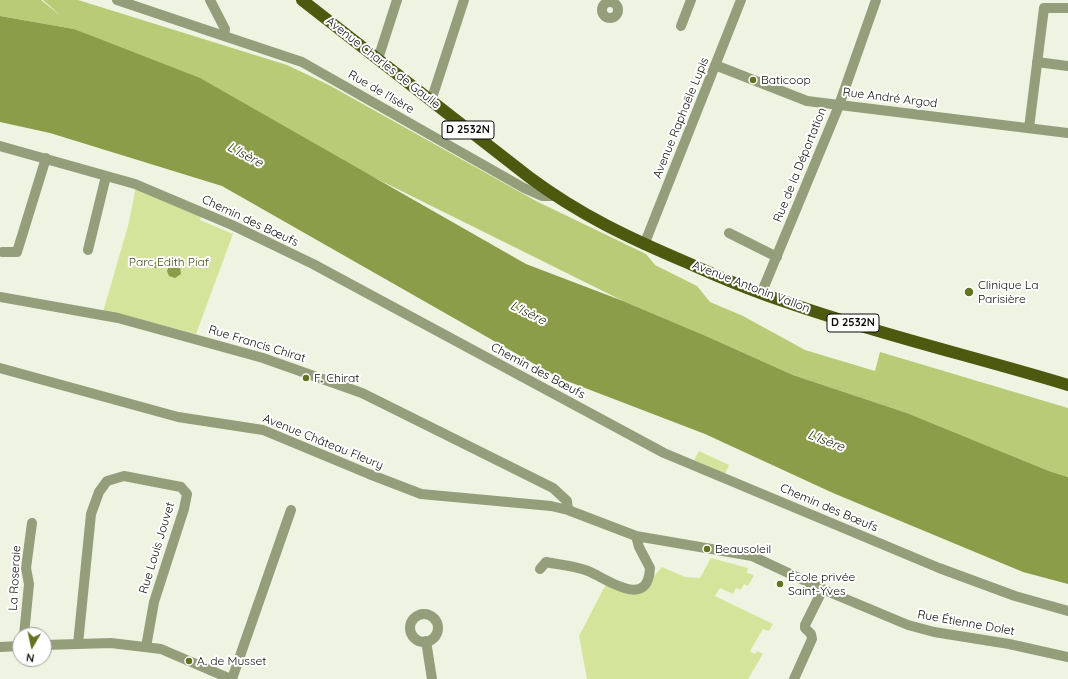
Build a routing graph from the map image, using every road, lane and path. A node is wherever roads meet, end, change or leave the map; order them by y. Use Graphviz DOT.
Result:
graph roads {
  1 [pos="117,0"];
  2 [pos="210,0"];
  3 [pos="397,0"];
  4 [pos="464,0"];
  5 [pos="691,0"];
  6 [pos="741,0"];
  7 [pos="876,0"];
  8 [pos="304,1"];
  9 [pos="1068,8"];
  10 [pos="681,26"];
  11 [pos="224,36"];
  12 [pos="378,59"];
  13 [pos="1037,62"];
  14 [pos="715,65"];
  15 [pos="1068,66"];
  16 [pos="431,101"];
  17 [pos="839,104"];
  18 [pos="1029,128"];
  19 [pos="1068,133"];
  20 [pos="0,146"];
  21 [pos="46,158"];
  22 [pos="106,176"];
  23 [pos="555,196"];
  24 [pos="729,233"];
  25 [pos="644,245"];
  26 [pos="88,250"];
  27 [pos="2,252"];
  28 [pos="776,256"];
  29 [pos="761,294"];
  30 [pos="0,297"];
  31 [pos="0,368"];
  32 [pos="1068,385"];
  33 [pos="291,510"];
  34 [pos="568,510"];
  35 [pos="32,523"];
  36 [pos="636,536"];
  37 [pos="540,569"];
  38 [pos="822,589"];
  39 [pos="1068,610"];
  40 [pos="25,627"];
  41 [pos="426,641"];
  42 [pos="78,644"];
  43 [pos="52,645"];
  44 [pos="0,646"];
  45 [pos="12,646"];
  46 [pos="146,647"];
  47 [pos="1068,657"];
  48 [pos="232,679"];
  49 [pos="432,679"];
  50 [pos="794,679"];
  1 -- 11 [label="street, Rue de l'Isère"];
  2 -- 11 [label="street"];
  3 -- 12 [label="street"];
  4 -- 16 [label="street"];
  5 -- 10 [label="street"];
  6 -- 14 [label="street, Avenue Raphaële Lupis"];
  7 -- 17 [label="street, Rue de la Déportation"];
  8 -- 12 [label="main road, Avenue Charles de Gaulle / D 2532N"];
  9 -- 13 [label="street"];
  11 -- 23 [label="street, Rue de l'Isère"];
  12 -- 16 [label="main road, Avenue Charles de Gaulle / D 2532N"];
  13 -- 15 [label="street"];
  13 -- 18 [label="street"];
  14 -- 17 [label="street, Rue André Argod"];
  14 -- 25 [label="street, Avenue Raphaële Lupis"];
  16 -- 23 [label="main road, Avenue Charles de Gaulle / D 2532N"];
  17 -- 18 [label="street, Rue André Argod"];
  17 -- 28 [label="street, Rue de la Déportation"];
  18 -- 19 [label="street, Rue André Argod"];
  20 -- 21 [label="street, Chemin des Bœufs"];
  21 -- 22 [label="street, Chemin des Bœufs"];
  21 -- 27 [label="street"];
  22 -- 26 [label="street"];
  22 -- 39 [label="street, Chemin des Bœufs"];
  23 -- 25 [label="main road, Avenue Charles de Gaulle / D 2532N"];
  24 -- 28 [label="street"];
  25 -- 29 [label="main road, Avenue Antonin Vallon / D 2532N"];
  28 -- 29 [label="street, Rue de la Déportation"];
  29 -- 32 [label="main road, Avenue Antonin Vallon / D 2532N"];
  30 -- 34 [label="street, Rue Francis Chirat"];
  31 -- 34 [label="street, Avenue Château Fleury"];
  33 -- 48 [label="street"];
  34 -- 36 [label="street, Rue Étienne Dolet"];
  35 -- 40 [label="street, La Roseraie"];
  36 -- 37 [label="street"];
  36 -- 38 [label="street, Rue Étienne Dolet"];
  38 -- 47 [label="street, Rue Étienne Dolet"];
  38 -- 50 [label="street"];
  41 -- 49 [label="street"];
  42 -- 43 [label="street"];
  42 -- 46 [label="street"];
  42 -- 46 [label="street, Rue Louis Jouvet"];
  44 -- 45 [label="street"];
  46 -- 48 [label="street"];
}
